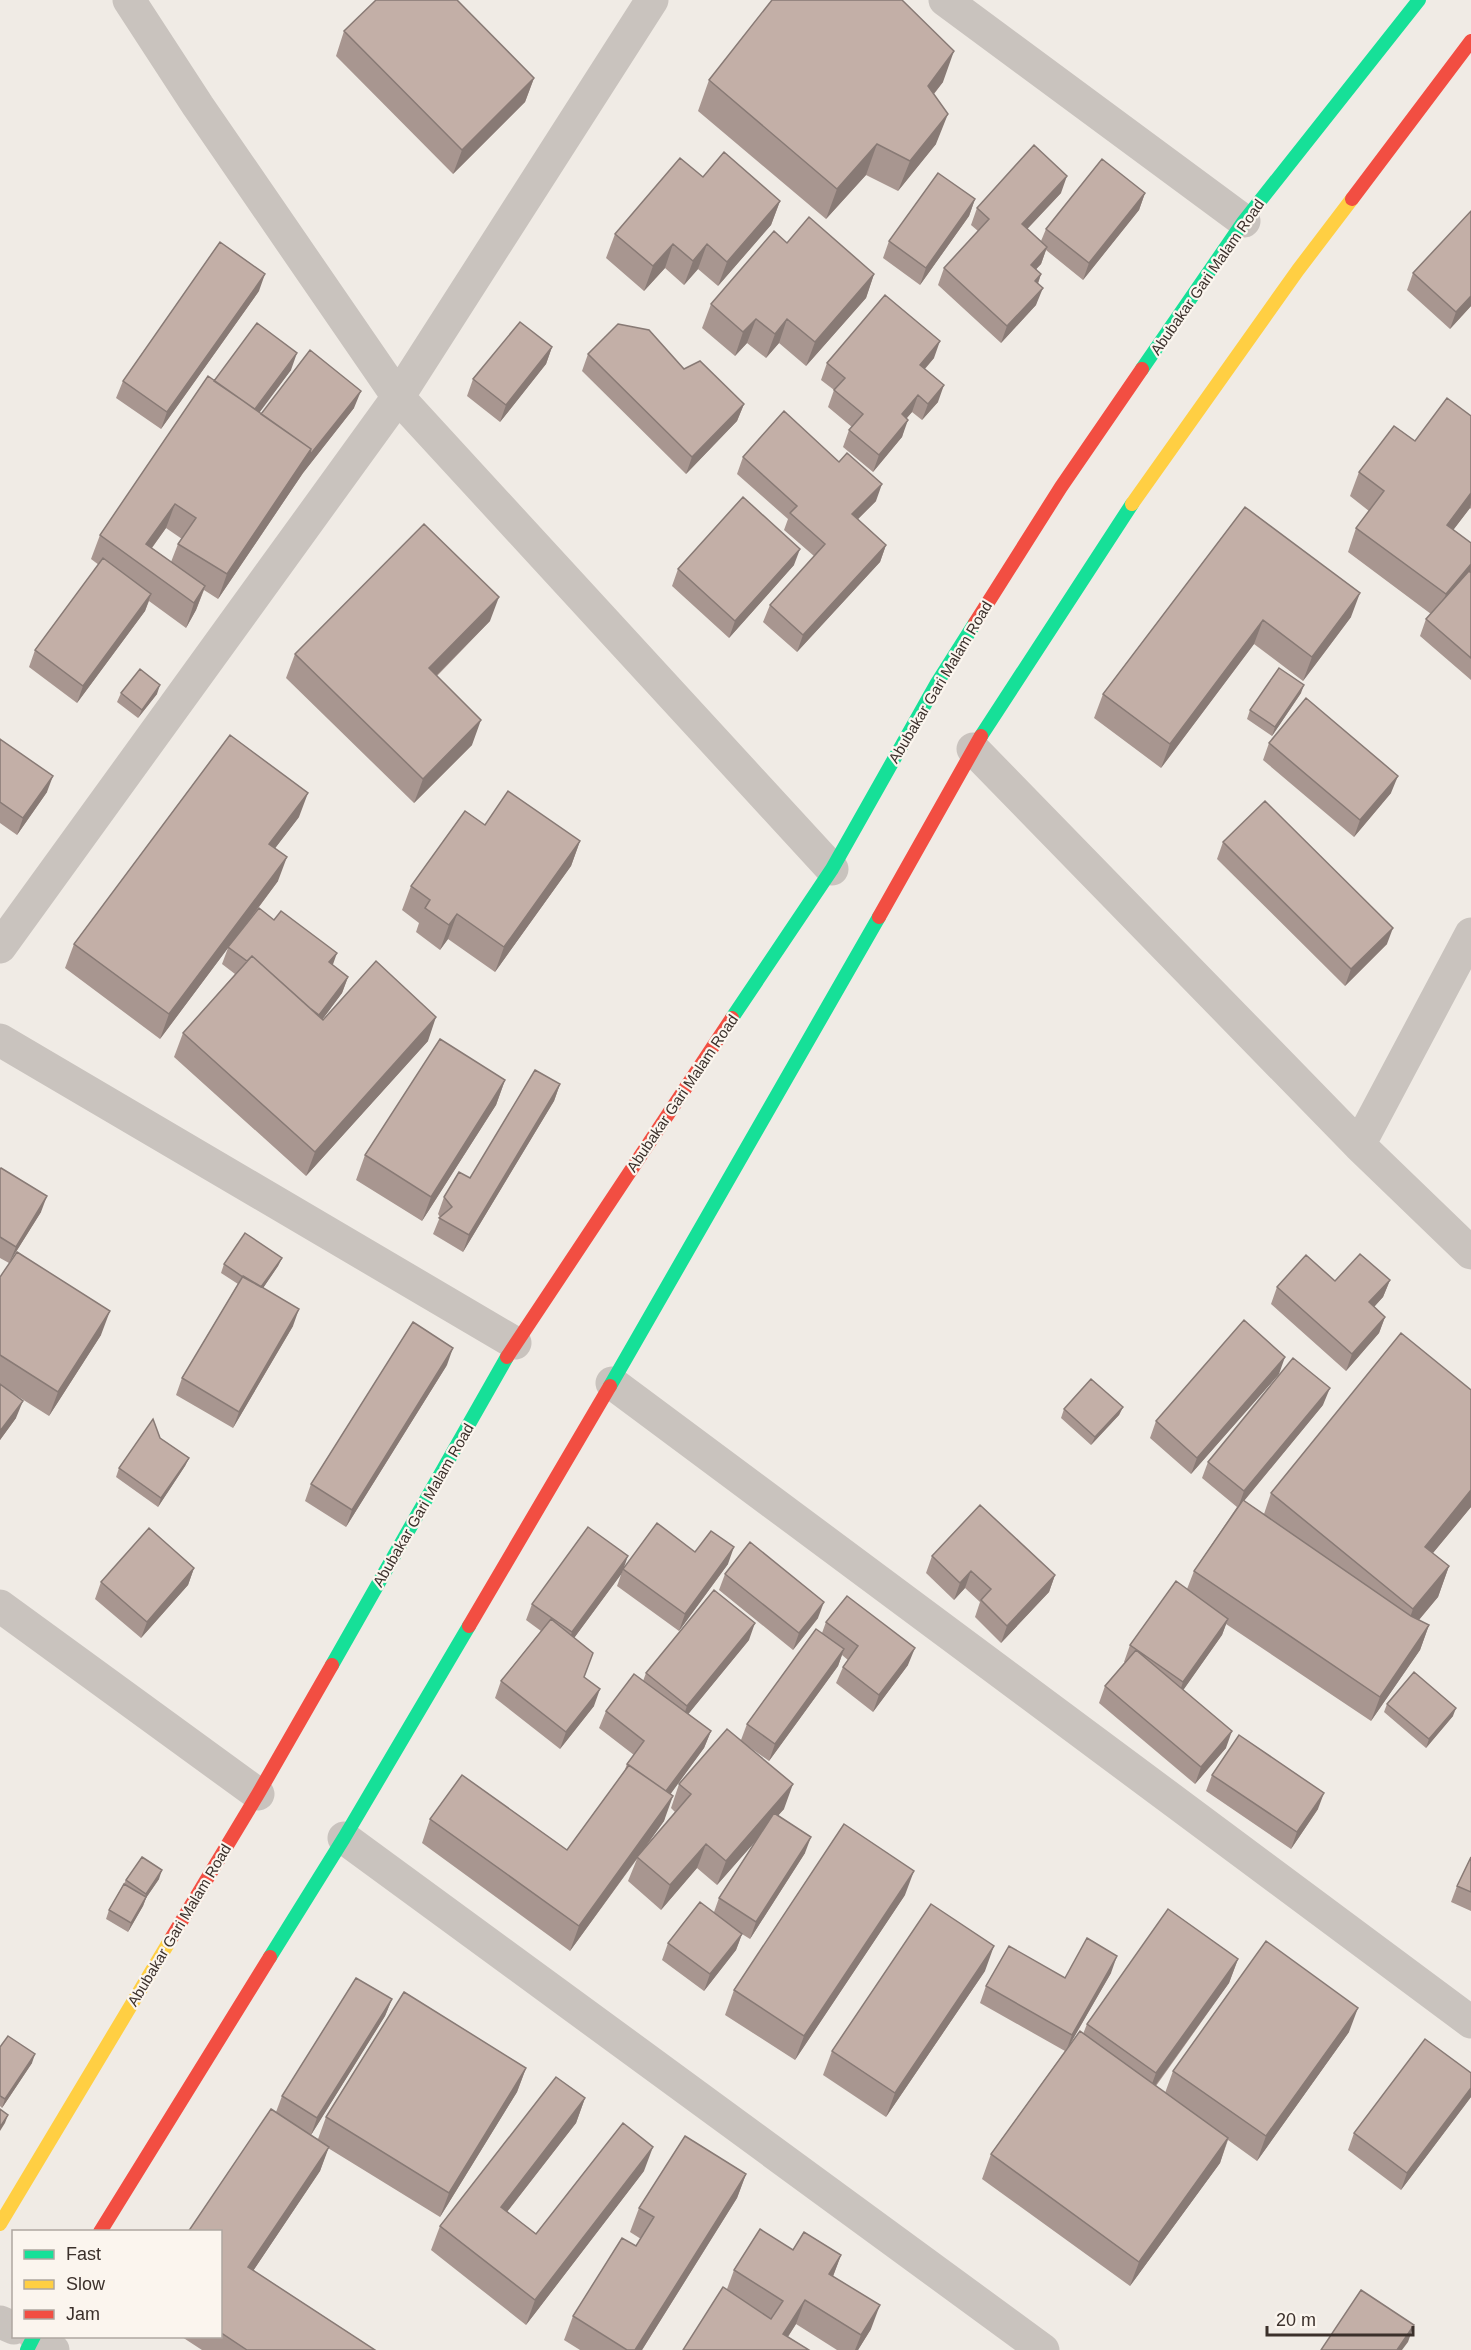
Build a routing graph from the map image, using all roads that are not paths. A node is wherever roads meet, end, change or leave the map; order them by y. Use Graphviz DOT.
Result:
graph roads {
  1 [pos="129,0"];
  2 [pos="652,0"];
  3 [pos="945,0"];
  4 [pos="1419,0"];
  5 [pos="1471,41"];
  6 [pos="1244,221"];
  7 [pos="398,397"];
  8 [pos="973,748"];
  9 [pos="832,869"];
  10 [pos="1471,934"];
  11 [pos="0,947"];
  12 [pos="0,1040"];
  13 [pos="1359,1145"];
  14 [pos="1471,1253"];
  15 [pos="515,1343"];
  16 [pos="612,1383"];
  17 [pos="0,1606"];
  18 [pos="258,1794"];
  19 [pos="344,1838"];
  20 [pos="1471,2022"];
  21 [pos="0,2224"];
  22 [pos="101,2230"];
  23 [pos="36,2338"];
  24 [pos="53,2350"];
  25 [pos="1043,2350"];
  1 -- 7 [label="street"];
  2 -- 7 [label="street"];
  3 -- 6 [label="street"];
  4 -- 6 [label="street, Abubakar Gari Malam Road"];
  5 -- 8 [label="street"];
  6 -- 9 [label="street, Abubakar Gari Malam Road"];
  7 -- 9 [label="street"];
  7 -- 11 [label="street"];
  8 -- 13 [label="street"];
  8 -- 16 [label="street"];
  9 -- 15 [label="street, Abubakar Gari Malam Road"];
  10 -- 13 [label="street"];
  12 -- 15 [label="street"];
  13 -- 14 [label="street"];
  15 -- 18 [label="street, Abubakar Gari Malam Road"];
  16 -- 19 [label="street"];
  16 -- 20 [label="street"];
  17 -- 18 [label="street"];
  18 -- 21 [label="street, Abubakar Gari Malam Road"];
  19 -- 22 [label="street"];
  19 -- 25 [label="street"];
  23 -- 24 [label="street"];
}
